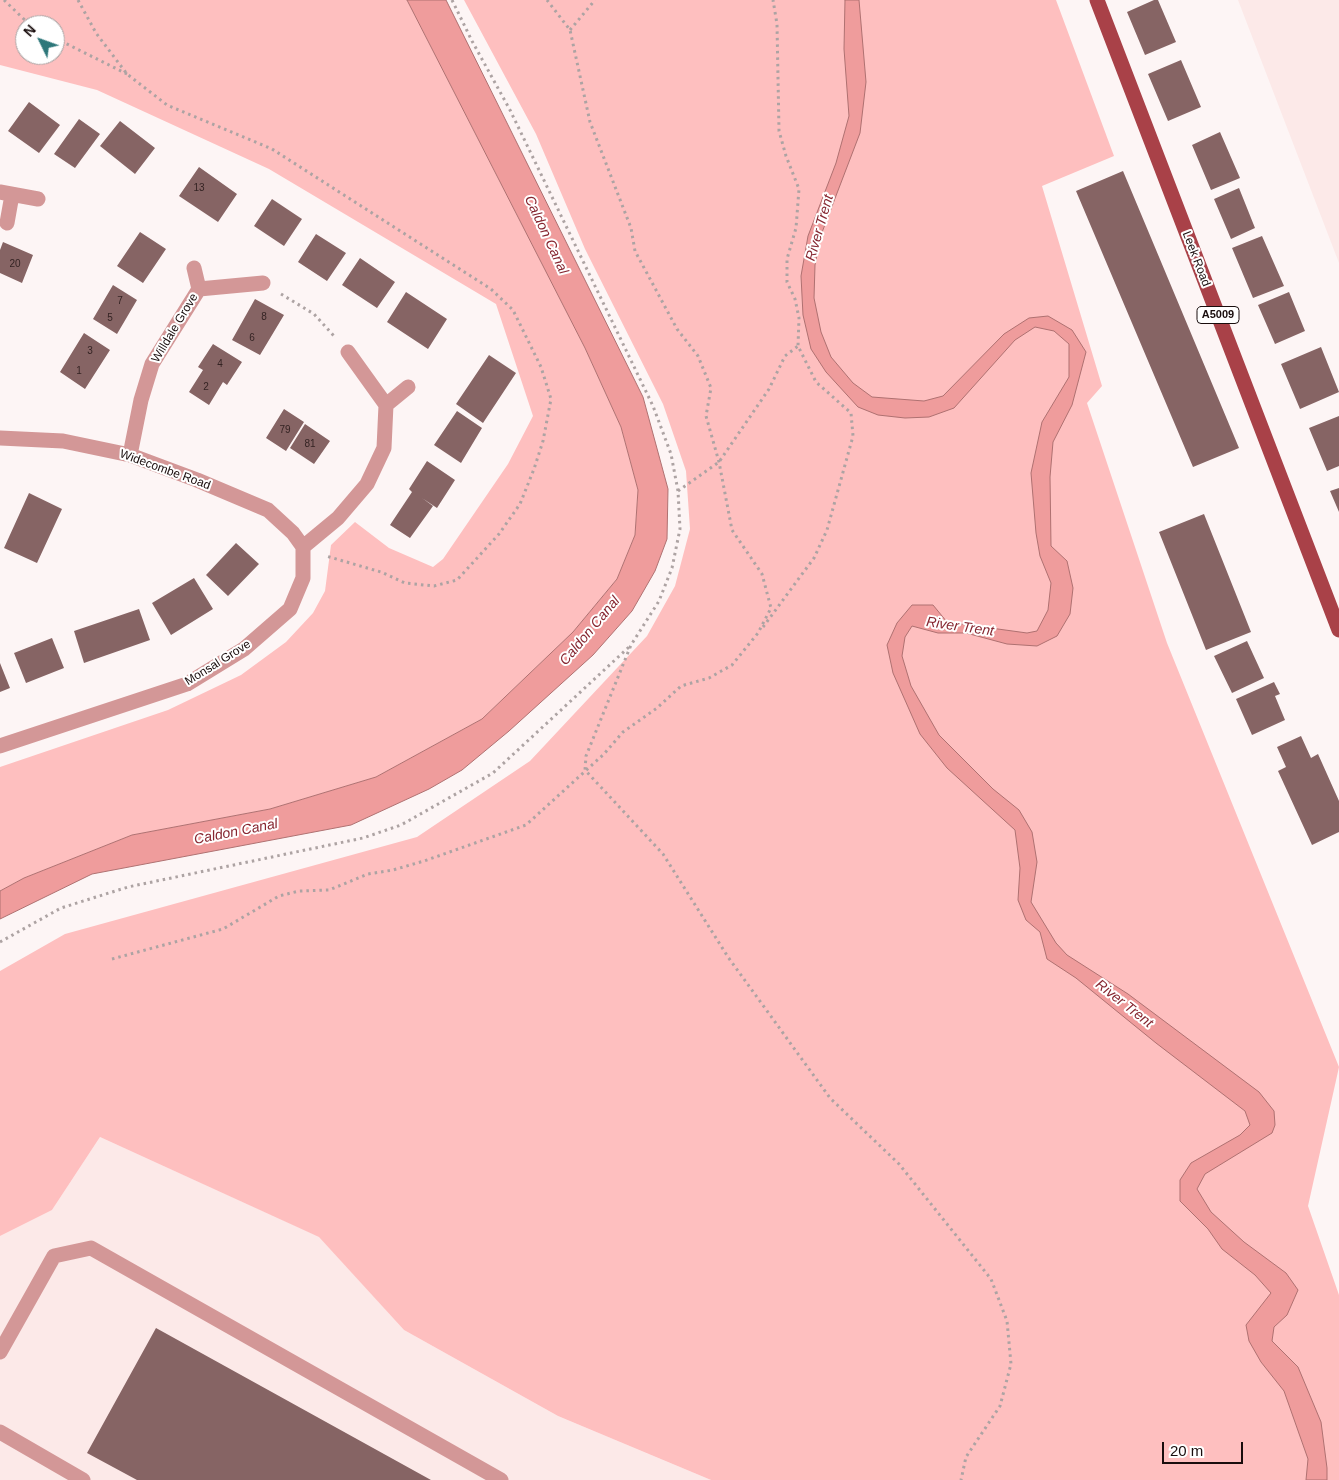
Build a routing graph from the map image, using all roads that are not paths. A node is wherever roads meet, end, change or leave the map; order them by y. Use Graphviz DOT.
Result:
graph roads {
  1 [pos="1097,0"];
  2 [pos="6,193"];
  3 [pos="38,199"];
  4 [pos="7,223"];
  5 [pos="194,268"];
  6 [pos="263,283"];
  7 [pos="199,289"];
  8 [pos="348,352"];
  9 [pos="408,387"];
  10 [pos="386,405"];
  11 [pos="0,438"];
  12 [pos="130,455"];
  13 [pos="303,550"];
  14 [pos="1339,630"];
  15 [pos="0,746"];
  16 [pos="0,1352"];
  17 [pos="0,1432"];
  18 [pos="83,1480"];
  19 [pos="501,1480"];
  1 -- 14 [label="main road, Leek Road / A5009"];
  2 -- 3 [label="street"];
  2 -- 4 [label="street"];
  5 -- 7 [label="street, Willdale Grove"];
  6 -- 7 [label="street, Willdale Grove"];
  7 -- 12 [label="street, Willdale Grove"];
  8 -- 10 [label="street"];
  9 -- 10 [label="street"];
  10 -- 13 [label="street"];
  11 -- 12 [label="street, Widecombe Road"];
  12 -- 13 [label="street, Widecombe Road"];
  13 -- 15 [label="street, Monsal Grove"];
  16 -- 19 [label="street"];
  17 -- 18 [label="street"];
}
